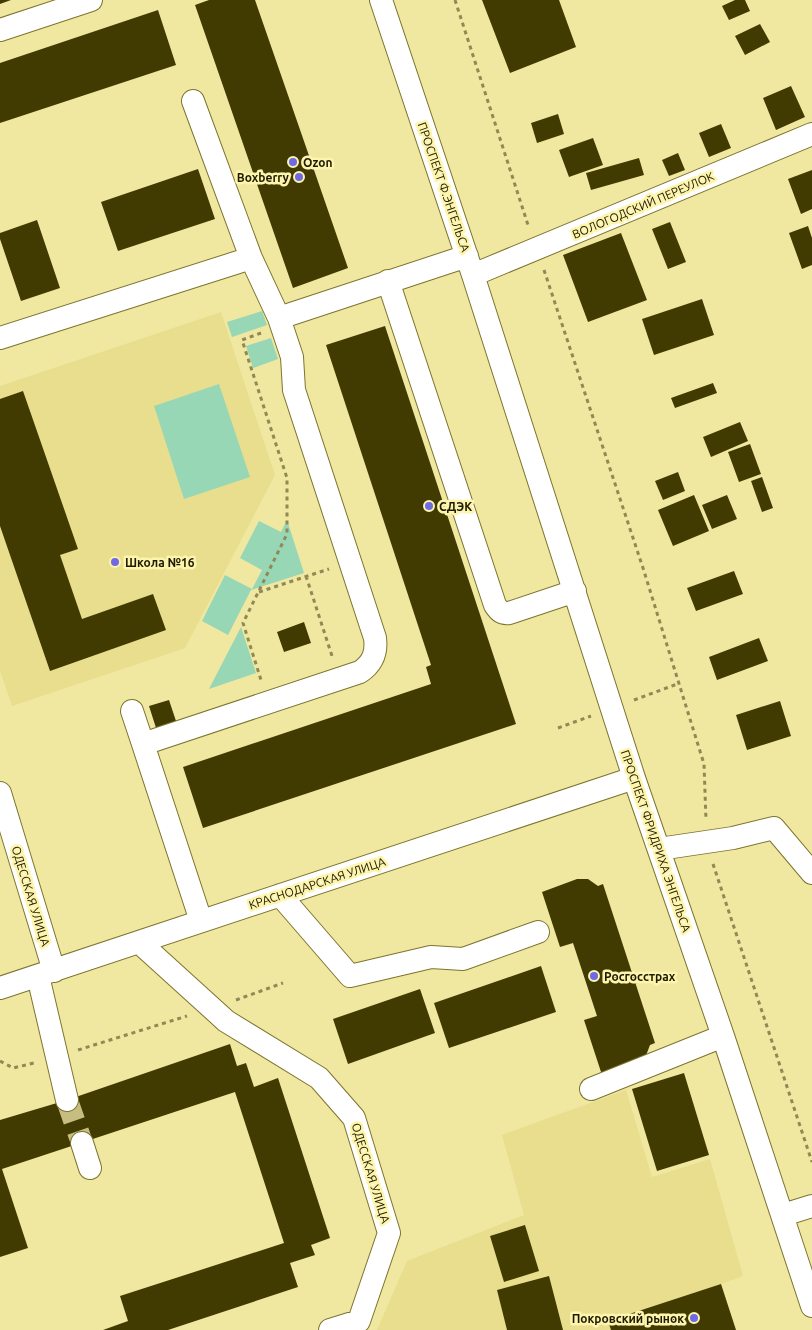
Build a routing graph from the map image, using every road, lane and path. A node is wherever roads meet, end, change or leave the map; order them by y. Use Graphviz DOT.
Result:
graph roads {
  1 [pos="91,0"];
  2 [pos="381,0"];
  3 [pos="455,0"];
  4 [pos="0,30"];
  5 [pos="193,101"];
  6 [pos="812,134"];
  7 [pos="537,249"];
  8 [pos="251,258"];
  9 [pos="470,266"];
  10 [pos="388,282"];
  11 [pos="280,322"];
  12 [pos="0,338"];
  13 [pos="505,374"];
  14 [pos="350,562"];
  15 [pos="306,576"];
  16 [pos="258,592"];
  17 [pos="575,592"];
  18 [pos="339,679"];
  19 [pos="269,702"];
  20 [pos="132,711"];
  21 [pos="143,744"];
  22 [pos="634,778"];
  23 [pos="0,793"];
  24 [pos="709,842"];
  25 [pos="659,849"];
  26 [pos="812,873"];
  27 [pos="280,895"];
  28 [pos="201,921"];
  29 [pos="538,932"];
  30 [pos="140,942"];
  31 [pos="46,973"];
  32 [pos="283,983"];
  33 [pos="0,988"];
  34 [pos="212,1008"];
  35 [pos="723,1036"];
  36 [pos="57,1057"];
  37 [pos="0,1061"];
  38 [pos="591,1089"];
  39 [pos="67,1100"];
  40 [pos="82,1143"];
  41 [pos="812,1162"];
  42 [pos="90,1168"];
  43 [pos="812,1206"];
  44 [pos="783,1215"];
  45 [pos="812,1306"];
  46 [pos="330,1330"];
  1 -- 4 [label="street"];
  2 -- 9 [label="street, ПРОСПЕКТ Ф.ЭНГЕЛЬСА"];
  3 -- 7 [label="path"];
  5 -- 8 [label="street"];
  6 -- 7 [label="street, ВОЛОГОДСКИЙ ПЕРЕУЛОК"];
  7 -- 9 [label="street, ВОЛОГОДСКИЙ ПЕРЕУЛОК"];
  7 -- 24 [label="path"];
  8 -- 11 [label="street"];
  8 -- 12 [label="street"];
  9 -- 10 [label="street, ВОЛОГОДСКИЙ ПЕРЕУЛОК"];
  9 -- 13 [label="street, ПРОСПЕКТ Ф.ЭНГЕЛЬСА"];
  10 -- 11 [label="street, ВОЛОГОДСКИЙ ПЕРЕУЛОК"];
  10 -- 17 [label="street"];
  11 -- 14 [label="street"];
  11 -- 16 [label="path"];
  13 -- 17 [label="street, ПРОСПЕКТ ФРИДРИХА ЭНГЕЛЬСА"];
  14 -- 15 [label="path"];
  14 -- 18 [label="street"];
  15 -- 16 [label="path"];
  15 -- 18 [label="path"];
  16 -- 19 [label="path"];
  17 -- 22 [label="street, ПРОСПЕКТ ФРИДРИХА ЭНГЕЛЬСА"];
  18 -- 19 [label="street"];
  19 -- 21 [label="street"];
  20 -- 21 [label="street"];
  21 -- 28 [label="street"];
  22 -- 25 [label="street, ПРОСПЕКТ ФРИДРИХА ЭНГЕЛЬСА"];
  22 -- 27 [label="street, КРАСНОДАРСКАЯ УЛИЦА"];
  23 -- 31 [label="street, ОДЕССКАЯ УЛИЦА"];
  24 -- 25 [label="street"];
  24 -- 26 [label="street"];
  24 -- 41 [label="path"];
  25 -- 35 [label="street, ПРОСПЕКТ ФРИДРИХА ЭНГЕЛЬСА"];
  27 -- 28 [label="street, КРАСНОДАРСКАЯ УЛИЦА"];
  27 -- 29 [label="street"];
  28 -- 30 [label="street, КРАСНОДАРСКАЯ УЛИЦА"];
  30 -- 31 [label="street, КРАСНОДАРСКАЯ УЛИЦА"];
  30 -- 34 [label="street, ОДЕССКАЯ УЛИЦА"];
  31 -- 33 [label="street, КРАСНОДАРСКАЯ УЛИЦА"];
  31 -- 36 [label="street, ОДЕССКАЯ УЛИЦА"];
  32 -- 34 [label="path"];
  34 -- 36 [label="path"];
  34 -- 46 [label="street, ОДЕССКАЯ УЛИЦА"];
  35 -- 38 [label="street"];
  35 -- 44 [label="street, ПРОСПЕКТ ФРИДРИХА ЭНГЕЛЬСА"];
  36 -- 37 [label="path"];
  36 -- 39 [label="street, ОДЕССКАЯ УЛИЦА"];
  40 -- 42 [label="street"];
  43 -- 44 [label="street"];
  44 -- 45 [label="street, ПРОСПЕКТ ФРИДРИХА ЭНГЕЛЬСА"];
}
